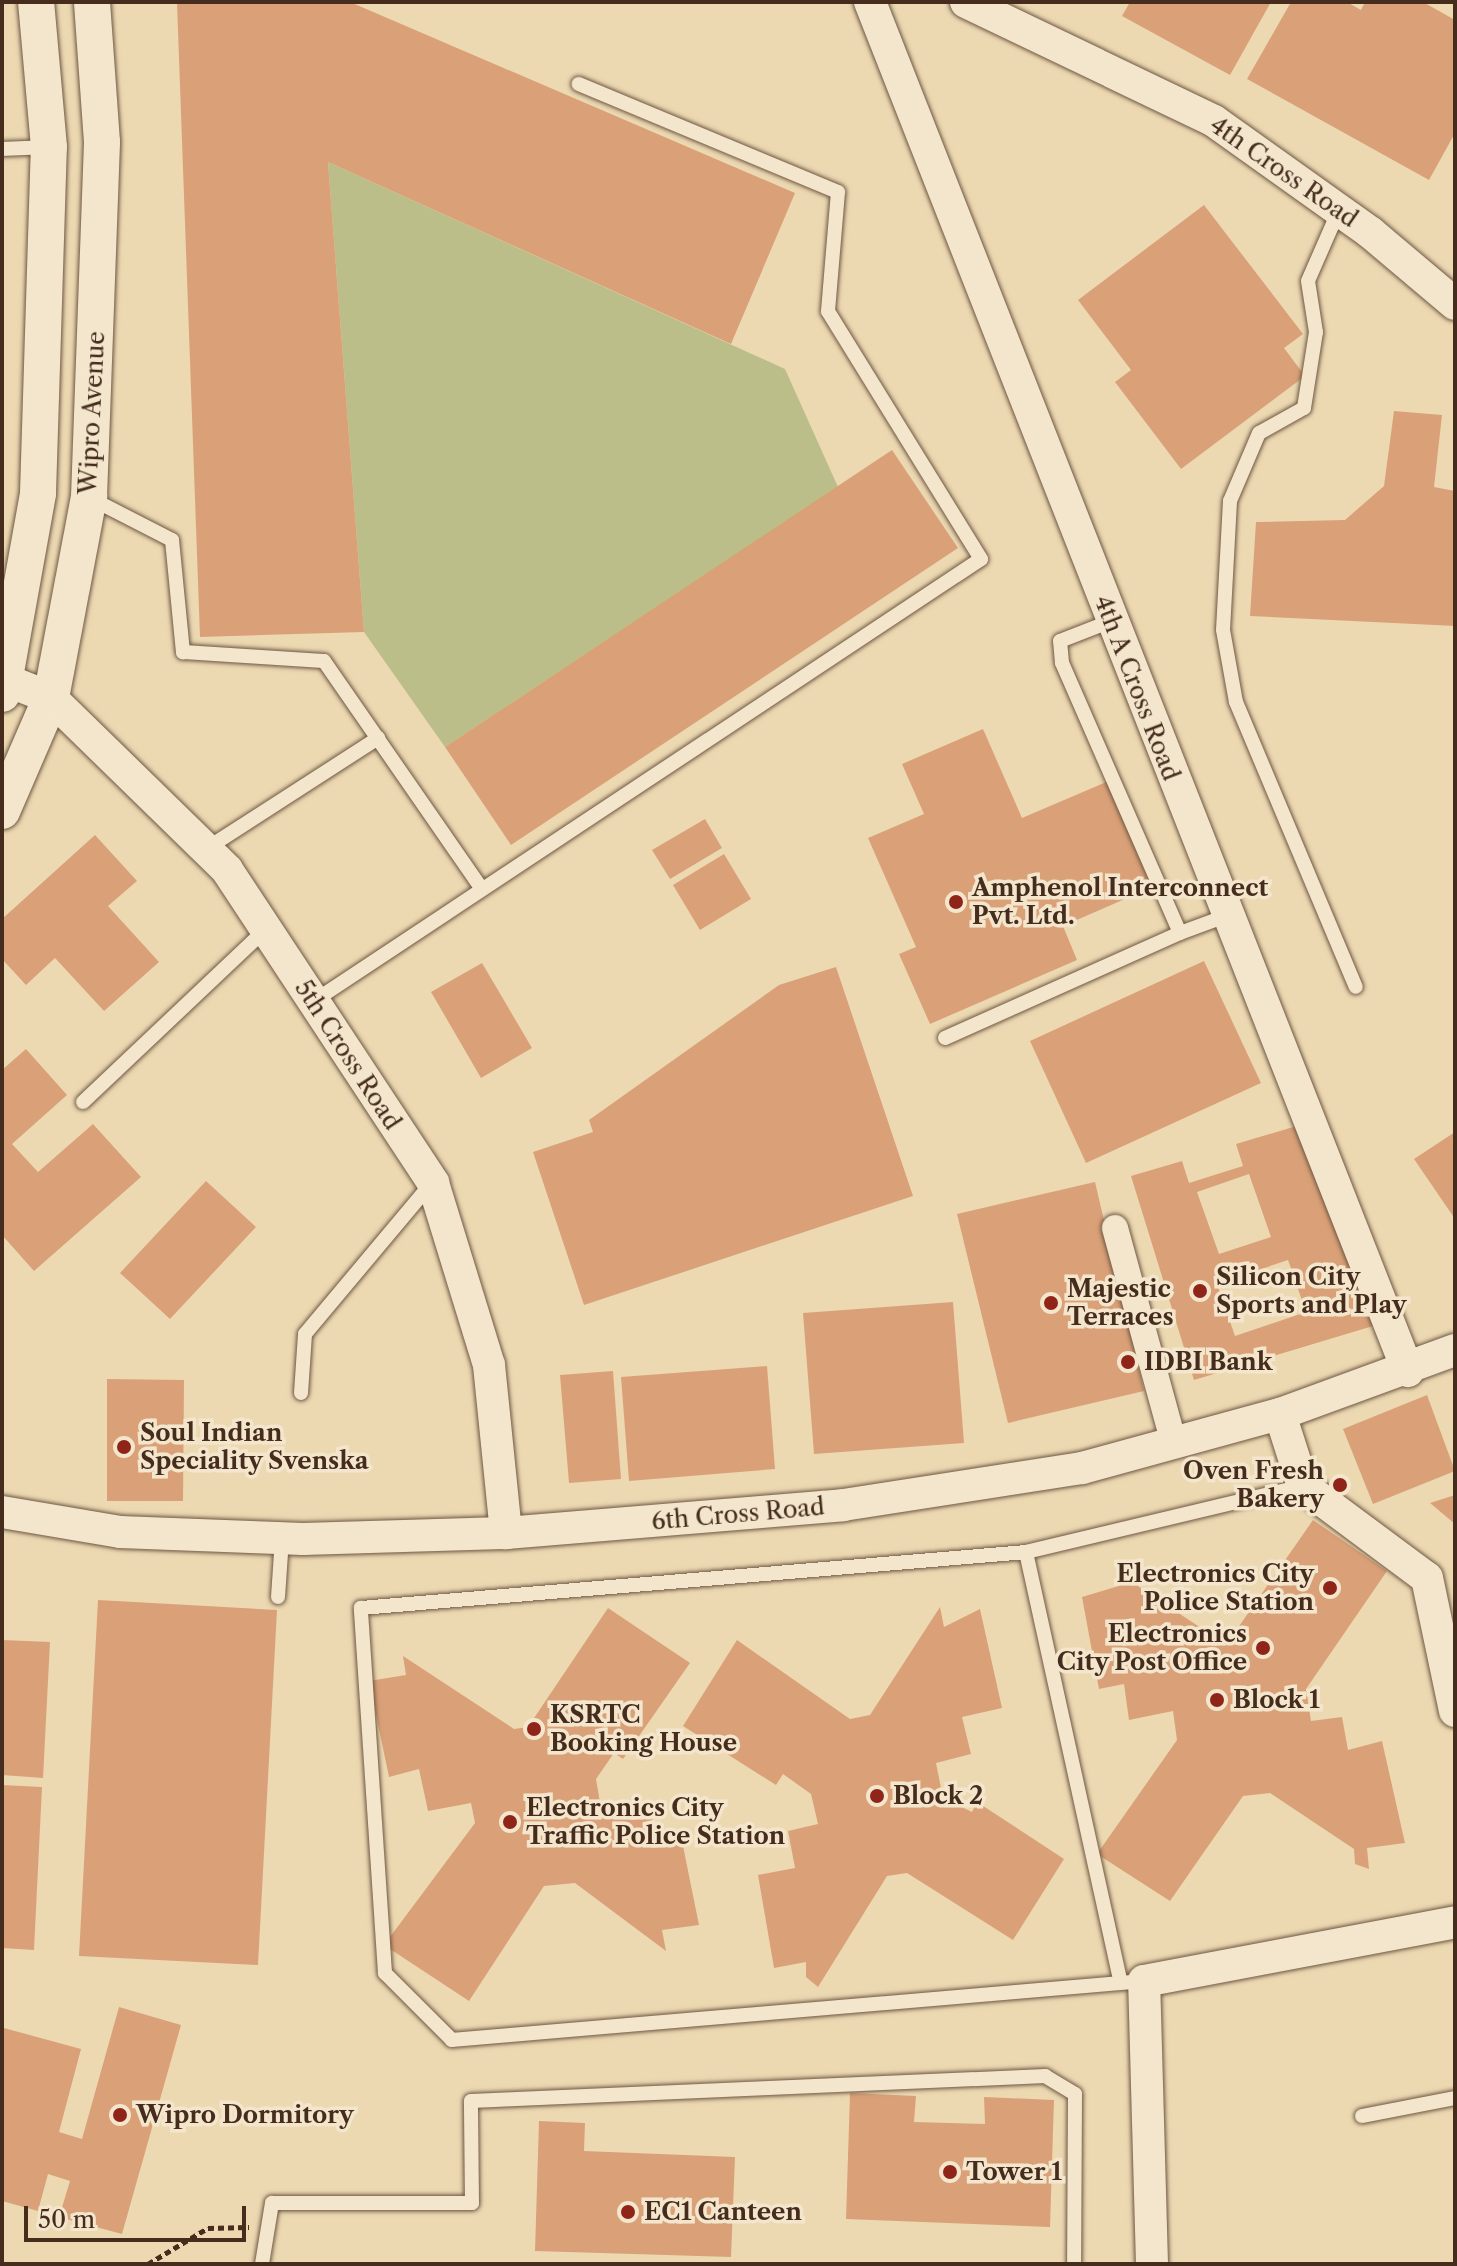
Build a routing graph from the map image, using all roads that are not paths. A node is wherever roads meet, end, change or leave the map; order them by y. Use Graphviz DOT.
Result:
graph roads {
  1 [pos="36,2"];
  2 [pos="92,2"];
  3 [pos="870,2"];
  4 [pos="966,2"];
  5 [pos="579,84"];
  6 [pos="49,147"];
  7 [pos="2,149"];
  8 [pos="1339,210"];
  9 [pos="1455,304"];
  10 [pos="89,497"];
  11 [pos="1111,621"];
  12 [pos="5,688"];
  13 [pos="51,698"];
  14 [pos="378,738"];
  15 [pos="2,811"];
  16 [pos="206,850"];
  17 [pos="480,886"];
  18 [pos="1226,916"];
  19 [pos="266,929"];
  20 [pos="1180,933"];
  21 [pos="1356,987"];
  22 [pos="313,1001"];
  23 [pos="945,1038"];
  24 [pos="83,1102"];
  25 [pos="433,1183"];
  26 [pos="1115,1228"];
  27 [pos="1455,1350"];
  28 [pos="1408,1371"];
  29 [pos="301,1393"];
  30 [pos="1280,1414"];
  31 [pos="1174,1444"];
  32 [pos="1303,1486"];
  33 [pos="2,1512"];
  34 [pos="506,1533"];
  35 [pos="282,1538"];
  36 [pos="1026,1552"];
  37 [pos="278,1597"];
  38 [pos="1455,1711"];
  39 [pos="1455,1922"];
  40 [pos="1132,1981"];
  41 [pos="1455,2098"];
  42 [pos="1362,2116"];
  43 [pos="262,2264"];
  44 [pos="1074,2264"];
  45 [pos="1152,2264"];
  1 -- 6 [label="main road, Wipro Avenue"];
  2 -- 10 [label="main road, Wipro Avenue"];
  3 -- 11 [label="street, 4th A Cross Road"];
  4 -- 8 [label="street, 4th Cross Road"];
  5 -- 17 [label="lane"];
  6 -- 7 [label="lane"];
  6 -- 12 [label="main road, Wipro Avenue"];
  8 -- 9 [label="street, 4th Cross Road"];
  8 -- 21 [label="lane"];
  10 -- 13 [label="main road, Wipro Avenue"];
  10 -- 14 [label="lane"];
  11 -- 18 [label="street, 4th A Cross Road"];
  11 -- 20 [label="lane"];
  12 -- 13 [label="street, 5th Cross Road"];
  13 -- 15 [label="main road, Wipro Avenue"];
  13 -- 16 [label="street, 5th Cross Road"];
  14 -- 16 [label="lane"];
  14 -- 17 [label="lane"];
  16 -- 19 [label="street, 5th Cross Road"];
  17 -- 22 [label="lane"];
  18 -- 20 [label="lane"];
  18 -- 28 [label="street, 4th A Cross Road"];
  19 -- 22 [label="street, 5th Cross Road"];
  19 -- 24 [label="lane"];
  20 -- 23 [label="lane"];
  22 -- 25 [label="street, 5th Cross Road"];
  25 -- 29 [label="lane"];
  25 -- 34 [label="street, 5th Cross Road"];
  26 -- 31 [label="street"];
  27 -- 28 [label="street, 6th Cross Road"];
  28 -- 30 [label="street, 6th Cross Road"];
  30 -- 31 [label="street, 6th Cross Road"];
  30 -- 32 [label="street"];
  31 -- 34 [label="street, 6th Cross Road"];
  32 -- 36 [label="lane"];
  32 -- 38 [label="street"];
  33 -- 35 [label="street, 6th Cross Road"];
  34 -- 35 [label="street, 6th Cross Road"];
  35 -- 37 [label="lane"];
  36 -- 40 [label="lane"];
  36 -- 40 [label="lane"];
  39 -- 40 [label="street"];
  40 -- 45 [label="street"];
  41 -- 42 [label="lane"];
  43 -- 44 [label="lane"];
}
